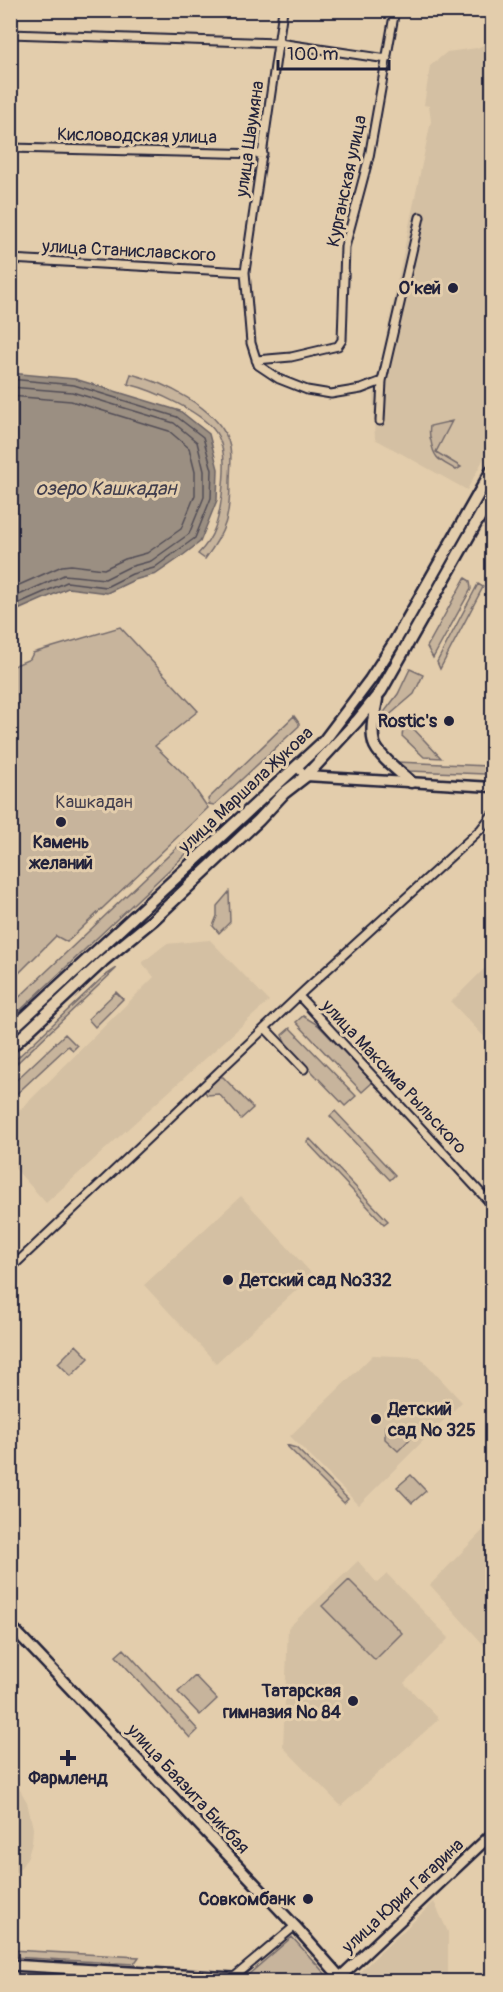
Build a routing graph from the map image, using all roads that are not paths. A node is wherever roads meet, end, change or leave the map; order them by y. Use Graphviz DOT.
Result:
graph roads {
  1 [pos="283,10"];
  2 [pos="395,10"];
  3 [pos="10,34"];
  4 [pos="279,43"];
  5 [pos="387,59"];
  6 [pos="10,148"];
  7 [pos="263,154"];
  8 [pos="420,217"];
  9 [pos="10,259"];
  10 [pos="245,272"];
  11 [pos="257,363"];
  12 [pos="382,381"];
  13 [pos="380,421"];
  14 [pos="492,470"];
  15 [pos="492,495"];
  16 [pos="377,696"];
  17 [pos="297,767"];
  18 [pos="306,776"];
  19 [pos="411,782"];
  20 [pos="492,787"];
  21 [pos="492,815"];
  22 [pos="299,996"];
  23 [pos="265,1028"];
  24 [pos="10,1031"];
  25 [pos="10,1048"];
  26 [pos="304,1069"];
  27 [pos="492,1205"];
  28 [pos="10,1269"];
  29 [pos="10,1625"];
  30 [pos="492,1834"];
  31 [pos="295,1926"];
  32 [pos="10,1965"];
  33 [pos="338,1979"];
  34 [pos="236,1980"];
  1 -- 4 [label="street, улица Шаумяна"];
  2 -- 5 [label="street, Курганская улица"];
  3 -- 4 [label="street"];
  4 -- 5 [label="street"];
  4 -- 7 [label="street, улица Шаумяна"];
  5 -- 11 [label="street, Курганская улица"];
  6 -- 7 [label="street, Кисловодская улица"];
  7 -- 10 [label="street, улица Шаумяна"];
  8 -- 12 [label="street"];
  9 -- 10 [label="street, улица Станиславского"];
  10 -- 11 [label="street, улица Шаумяна"];
  11 -- 12 [label="street"];
  12 -- 13 [label="street"];
  14 -- 17 [label="main road, улица Маршала Жукова"];
  15 -- 16 [label="main road, улица Маршала Жукова"];
  16 -- 18 [label="main road, улица Маршала Жукова"];
  16 -- 19 [label="main road"];
  17 -- 18 [label="street"];
  17 -- 24 [label="main road, улица Маршала Жукова"];
  18 -- 19 [label="street"];
  18 -- 25 [label="main road, улица Маршала Жукова"];
  19 -- 20 [label="street"];
  21 -- 22 [label="street"];
  22 -- 23 [label="street"];
  22 -- 27 [label="street, улица Максима Рыльского"];
  23 -- 26 [label="street"];
  23 -- 28 [label="street"];
  29 -- 31 [label="main road, улица Баязита Бикбая"];
  30 -- 33 [label="main road, улица Юрия Гагарина"];
  31 -- 33 [label="main road, улица Баязита Бикбая"];
  31 -- 34 [label="street"];
  32 -- 34 [label="main road"];
}
